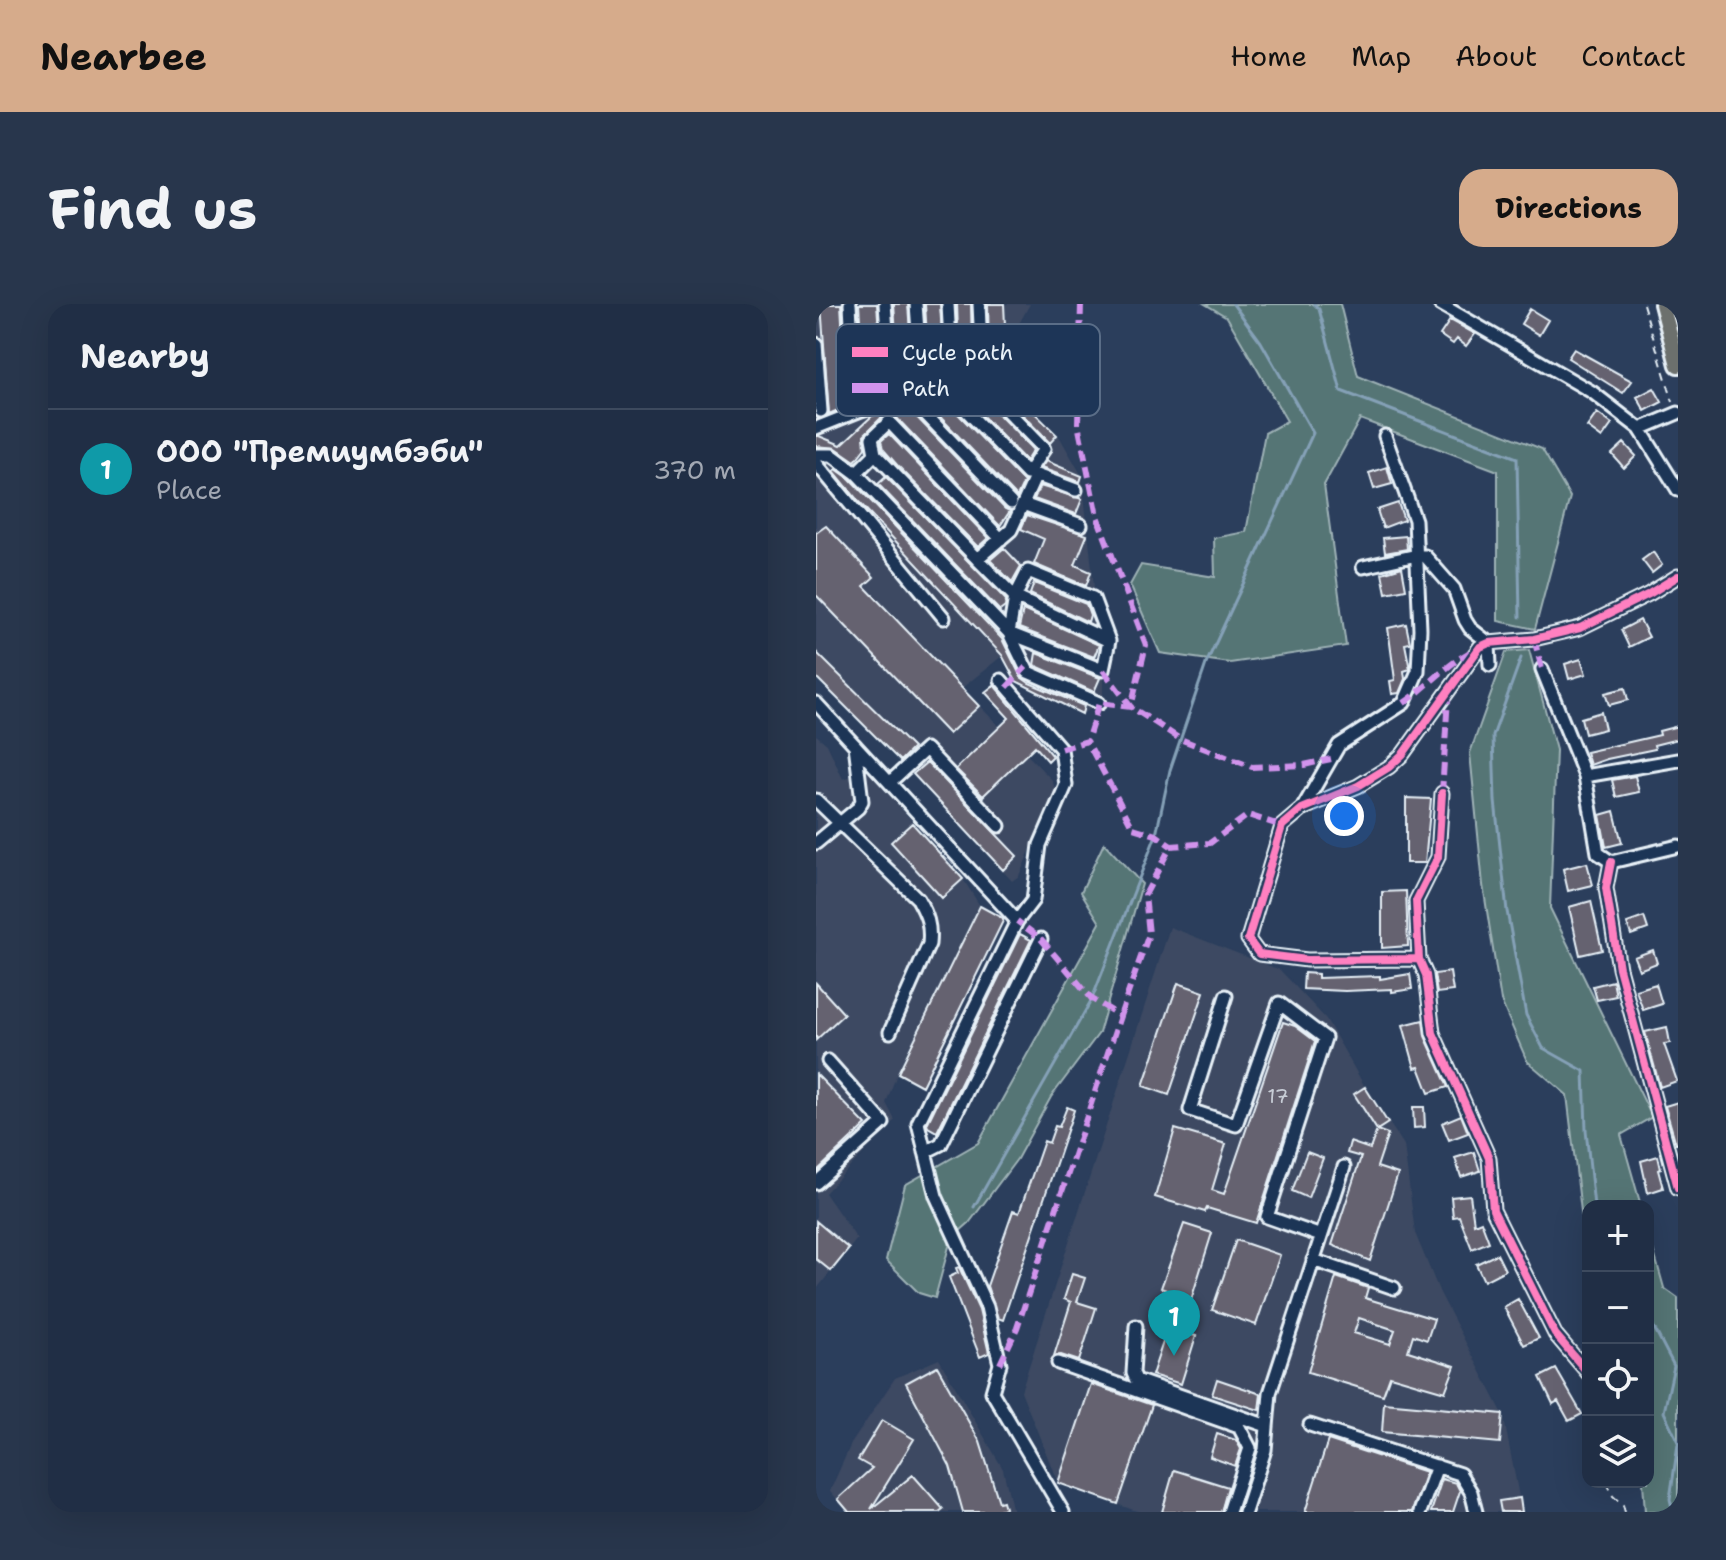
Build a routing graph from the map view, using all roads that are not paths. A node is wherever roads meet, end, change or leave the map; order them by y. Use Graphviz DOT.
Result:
graph roads {
  1 [pos="850,304"];
  2 [pos="885,304"];
  3 [pos="916,304"];
  4 [pos="948,304"];
  5 [pos="979,304"];
  6 [pos="1440,304"];
  7 [pos="1662,304"];
  8 [pos="851,324"];
  9 [pos="886,324"];
  10 [pos="917,324"];
  11 [pos="949,324"];
  12 [pos="980,324"];
  13 [pos="816,344"];
  14 [pos="1678,365"];
  15 [pos="821,411"];
  16 [pos="1677,413"];
  17 [pos="846,416"];
  18 [pos="928,416"];
  19 [pos="971,416"];
  20 [pos="1012,416"];
  21 [pos="816,428"];
  22 [pos="1640,429"];
  23 [pos="1385,436"];
  24 [pos="875,454"];
  25 [pos="816,455"];
  26 [pos="816,463"];
  27 [pos="856,473"];
  28 [pos="1076,490"];
  29 [pos="1678,490"];
  30 [pos="1017,503"];
  31 [pos="1081,525"];
  32 [pos="1001,539"];
  33 [pos="1417,555"];
  34 [pos="977,559"];
  35 [pos="1363,567"];
  36 [pos="1678,576"];
  37 [pos="1015,597"];
  38 [pos="944,618"];
  39 [pos="1009,633"];
  40 [pos="1109,641"];
  41 [pos="1489,643"];
  42 [pos="1490,665"];
  43 [pos="1542,669"];
  44 [pos="1001,680"];
  45 [pos="816,703"];
  46 [pos="1099,703"];
  47 [pos="855,743"];
  48 [pos="1678,760"];
  49 [pos="1585,776"];
  50 [pos="890,782"];
  51 [pos="1442,793"];
  52 [pos="816,800"];
  53 [pos="1302,809"];
  54 [pos="840,824"];
  55 [pos="999,826"];
  56 [pos="816,843"];
  57 [pos="1678,846"];
  58 [pos="1598,853"];
  59 [pos="1611,862"];
  60 [pos="1606,888"];
  61 [pos="1017,921"];
  62 [pos="1041,939"];
  63 [pos="1419,959"];
  64 [pos="1226,996"];
  65 [pos="890,1032"];
  66 [pos="828,1061"];
  67 [pos="925,1152"];
  68 [pos="1344,1167"];
  69 [pos="816,1183"];
  70 [pos="1678,1188"];
  71 [pos="1321,1236"];
  72 [pos="1313,1260"];
  73 [pos="1394,1288"];
  74 [pos="1136,1326"];
  75 [pos="1058,1363"];
  76 [pos="1582,1366"];
  77 [pos="1310,1425"];
  78 [pos="1267,1426"];
  79 [pos="1437,1466"];
  80 [pos="1063,1512"];
  81 [pos="1229,1512"];
  82 [pos="1245,1512"];
  83 [pos="1420,1512"];
  84 [pos="1476,1512"];
  1 -- 8 [label="street"];
  2 -- 9 [label="street"];
  3 -- 10 [label="street"];
  4 -- 11 [label="street"];
  5 -- 12 [label="street"];
  6 -- 22 [label="street"];
  7 -- 14 [label="main road"];
  13 -- 15 [label="street"];
  16 -- 22 [label="street"];
  17 -- 21 [label="street"];
  18 -- 30 [label="street"];
  19 -- 20 [label="street"];
  22 -- 29 [label="street"];
  23 -- 33 [label="street"];
  24 -- 27 [label="street"];
  24 -- 32 [label="street"];
  24 -- 34 [label="street"];
  25 -- 27 [label="street"];
  26 -- 38 [label="street"];
  27 -- 39 [label="street"];
  28 -- 30 [label="street"];
  30 -- 31 [label="street"];
  30 -- 32 [label="street"];
  32 -- 34 [label="street"];
  33 -- 35 [label="street"];
  33 -- 41 [label="street"];
  33 -- 53 [label="street"];
  34 -- 37 [label="street"];
  36 -- 41 [label="street"];
  37 -- 39 [label="street"];
  37 -- 40 [label="street"];
  37 -- 40 [label="street"];
  39 -- 40 [label="street"];
  39 -- 46 [label="street"];
  41 -- 42 [label="street"];
  41 -- 53 [label="street"];
  43 -- 49 [label="street"];
  44 -- 61 [label="street"];
  45 -- 47 [label="street"];
  47 -- 50 [label="street"];
  47 -- 54 [label="street"];
  48 -- 49 [label="street"];
  49 -- 58 [label="street"];
  50 -- 55 [label="street"];
  50 -- 61 [label="street"];
  51 -- 63 [label="street"];
  52 -- 54 [label="street"];
  53 -- 63 [label="street"];
  54 -- 56 [label="street"];
  54 -- 65 [label="street"];
  57 -- 59 [label="street"];
  58 -- 59 [label="street"];
  58 -- 60 [label="street"];
  59 -- 60 [label="street"];
  60 -- 70 [label="street"];
  61 -- 67 [label="street"];
  62 -- 67 [label="street"];
  63 -- 76 [label="street"];
  64 -- 71 [label="street"];
  66 -- 69 [label="street"];
  67 -- 80 [label="street"];
  68 -- 71 [label="street"];
  71 -- 72 [label="street"];
  72 -- 73 [label="street"];
  72 -- 78 [label="street"];
  74 -- 78 [label="street"];
  75 -- 81 [label="street"];
  77 -- 79 [label="street"];
  78 -- 82 [label="street"];
  79 -- 83 [label="street"];
  79 -- 84 [label="street"];
}
